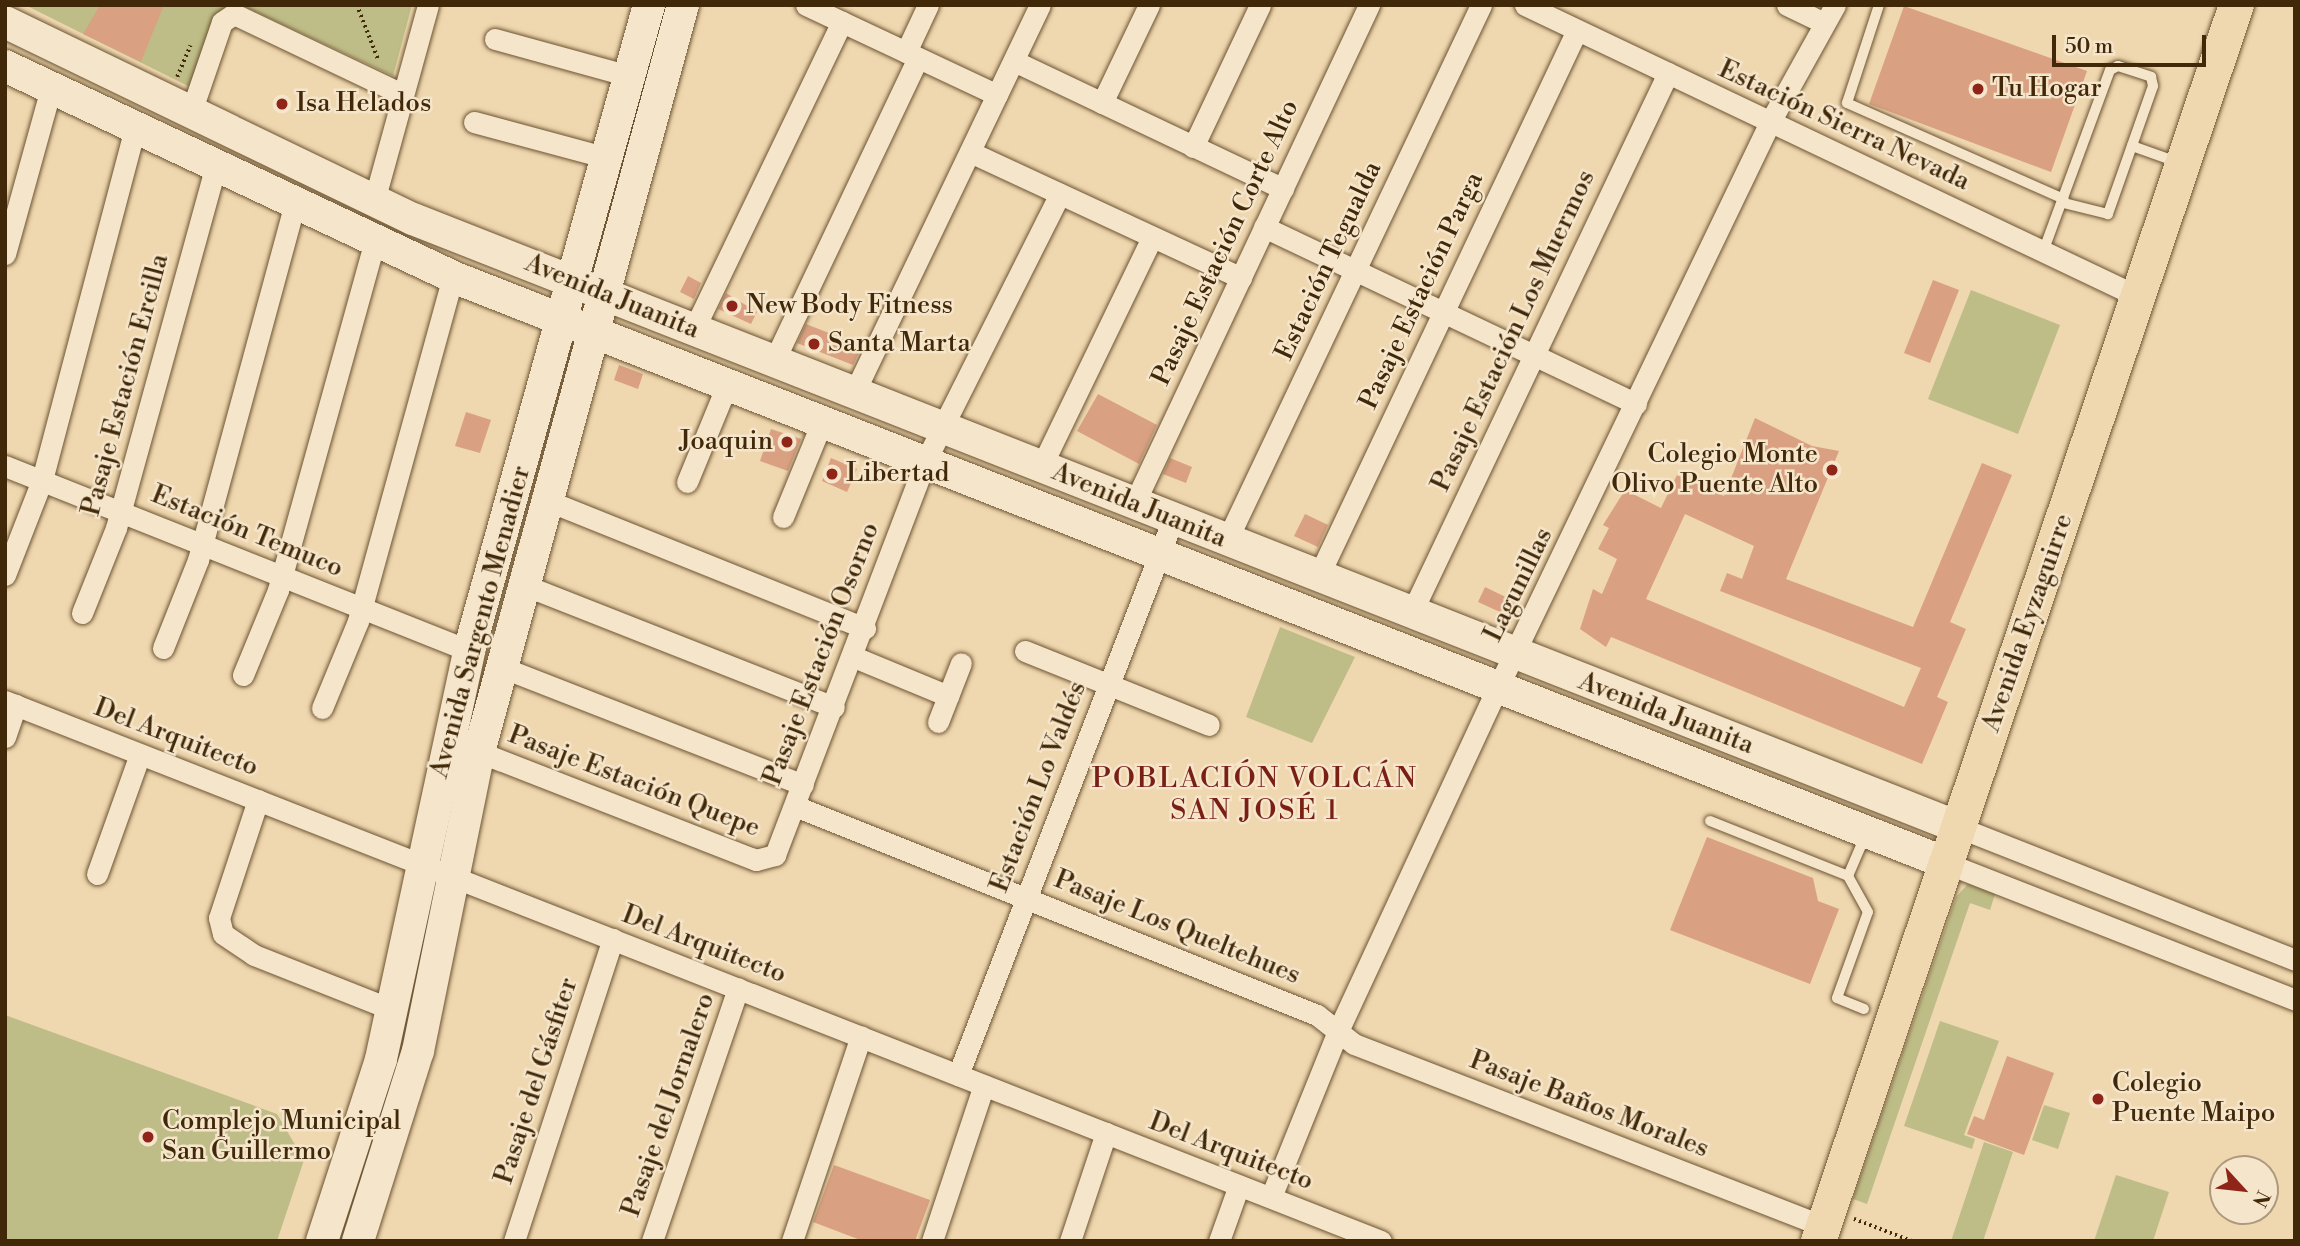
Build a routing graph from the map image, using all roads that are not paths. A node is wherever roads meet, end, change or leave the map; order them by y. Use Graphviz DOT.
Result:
graph roads {
  1 [pos="428,5"];
  2 [pos="649,5"];
  3 [pos="683,5"];
  4 [pos="806,5"];
  5 [pos="928,5"];
  6 [pos="1040,5"];
  7 [pos="1149,5"];
  8 [pos="1260,5"];
  9 [pos="1369,5"];
  10 [pos="1480,5"];
  11 [pos="1525,5"];
  12 [pos="1787,5"];
  13 [pos="1879,5"];
  14 [pos="2236,5"];
  15 [pos="1829,14"];
  16 [pos="5,22"];
  17 [pos="842,22"];
  18 [pos="1577,30"];
  19 [pos="495,40"];
  20 [pos="912,55"];
  21 [pos="1014,61"];
  22 [pos="5,66"];
  23 [pos="1668,73"];
  24 [pos="629,76"];
  25 [pos="51,88"];
  26 [pos="395,91"];
  27 [pos="997,95"];
  28 [pos="1102,103"];
  29 [pos="179,106"];
  30 [pos="1770,121"];
  31 [pos="474,122"];
  32 [pos="135,129"];
  33 [pos="2132,146"];
  34 [pos="1194,147"];
  35 [pos="970,152"];
  36 [pos="607,158"];
  37 [pos="2183,164"];
  38 [pos="215,168"];
  39 [pos="1283,189"];
  40 [pos="1060,194"];
  41 [pos="374,201"];
  42 [pos="2064,201"];
  43 [pos="294,207"];
  44 [pos="1264,228"];
  45 [pos="1152,237"];
  46 [pos="374,245"];
  47 [pos="2043,251"];
  48 [pos="5,254"];
  49 [pos="1355,270"];
  50 [pos="453,277"];
  51 [pos="1241,278"];
  52 [pos="574,280"];
  53 [pos="605,292"];
  54 [pos="2138,297"];
  55 [pos="1444,312"];
  56 [pos="578,326"];
  57 [pos="694,329"];
  58 [pos="1534,355"];
  59 [pos="774,361"];
  60 [pos="727,385"];
  61 [pos="854,393"];
  62 [pos="1636,404"];
  63 [pos="822,422"];
  64 [pos="945,429"];
  65 [pos="925,462"];
  66 [pos="5,466"];
  67 [pos="1041,467"];
  68 [pos="41,480"];
  69 [pos="687,482"];
  70 [pos="546,500"];
  71 [pos="1134,504"];
  72 [pos="120,511"];
  73 [pos="783,517"];
  74 [pos="1173,519"];
  75 [pos="1227,540"];
  76 [pos="201,544"];
  77 [pos="1159,554"];
  78 [pos="5,575"];
  79 [pos="280,575"];
  80 [pos="1318,577"];
  81 [pos="523,585"];
  82 [pos="361,608"];
  83 [pos="82,613"];
  84 [pos="1411,614"];
  85 [pos="865,628"];
  86 [pos="163,648"];
  87 [pos="469,651"];
  88 [pos="1025,651"];
  89 [pos="1517,655"];
  90 [pos="854,657"];
  91 [pos="961,663"];
  92 [pos="501,667"];
  93 [pos="243,676"];
  94 [pos="1109,685"];
  95 [pos="1498,687"];
  96 [pos="948,696"];
  97 [pos="11,703"];
  98 [pos="834,707"];
  99 [pos="322,708"];
  100 [pos="938,722"];
  101 [pos="1209,725"];
  102 [pos="5,737"];
  103 [pos="479,752"];
  104 [pos="140,754"];
  105 [pos="803,786"];
  106 [pos="258,800"];
  107 [pos="795,806"];
  108 [pos="1710,821"];
  109 [pos="1958,827"];
  110 [pos="1866,832"];
  111 [pos="770,859"];
  112 [pos="1946,863"];
  113 [pos="423,864"];
  114 [pos="97,874"];
  115 [pos="1848,876"];
  116 [pos="453,877"];
  117 [pos="1026,898"];
  118 [pos="613,939"];
  119 [pos="2291,959"];
  120 [pos="738,988"];
  121 [pos="2285,996"];
  122 [pos="1864,1009"];
  123 [pos="393,1010"];
  124 [pos="1338,1031"];
  125 [pos="861,1036"];
  126 [pos="958,1074"];
  127 [pos="984,1085"];
  128 [pos="1106,1133"];
  129 [pos="1239,1185"];
  130 [pos="1271,1197"];
  131 [pos="1821,1233"];
  132 [pos="322,1241"];
  133 [pos="358,1241"];
  134 [pos="514,1241"];
  135 [pos="652,1241"];
  136 [pos="792,1241"];
  137 [pos="932,1241"];
  138 [pos="1070,1241"];
  139 [pos="1219,1241"];
  140 [pos="1381,1241"];
  1 -- 26 [label="street"];
  2 -- 24 [label="main road, Avenida Sargento Menadier"];
  3 -- 53 [label="main road, Avenida Sargento Menadier"];
  4 -- 17 [label="street"];
  5 -- 20 [label="street"];
  6 -- 21 [label="street"];
  7 -- 28 [label="street"];
  8 -- 34 [label="street"];
  9 -- 39 [label="street, Pasaje Estación Corte Alto"];
  10 -- 49 [label="street, Estación Tegualda"];
  11 -- 18 [label="street, Estación Sierra Nevada"];
  12 -- 15 [label="street"];
  13 -- 42 [label="lane"];
  14 -- 37 [label="main road, Avenida Eyzaguirre"];
  15 -- 30 [label="street, Lagunillas"];
  16 -- 29 [label="main road, Avenida Juanita"];
  17 -- 20 [label="street"];
  17 -- 57 [label="street"];
  18 -- 23 [label="street, Estación Sierra Nevada"];
  18 -- 55 [label="street, Pasaje Estación Parga"];
  19 -- 24 [label="street"];
  20 -- 27 [label="street"];
  20 -- 59 [label="street"];
  21 -- 27 [label="street"];
  21 -- 28 [label="street"];
  22 -- 25 [label="main road, Avenida Juanita"];
  23 -- 30 [label="street, Estación Sierra Nevada"];
  23 -- 58 [label="street, Pasaje Estación Los Muermos"];
  24 -- 36 [label="main road, Avenida Sargento Menadier"];
  25 -- 32 [label="main road, Avenida Juanita"];
  25 -- 48 [label="street"];
  26 -- 29 [label="street"];
  26 -- 41 [label="street"];
  27 -- 35 [label="street"];
  28 -- 34 [label="street"];
  29 -- 41 [label="main road, Avenida Juanita"];
  30 -- 47 [label="street, Estación Sierra Nevada"];
  30 -- 62 [label="street, Lagunillas"];
  31 -- 36 [label="street"];
  32 -- 38 [label="main road, Avenida Juanita"];
  32 -- 68 [label="street"];
  33 -- 37 [label="lane"];
  33 -- 42 [label="lane"];
  33 -- 42 [label="lane"];
  34 -- 39 [label="street"];
  35 -- 40 [label="street"];
  35 -- 61 [label="street"];
  36 -- 52 [label="main road, Avenida Sargento Menadier"];
  37 -- 54 [label="main road, Avenida Eyzaguirre"];
  38 -- 43 [label="main road, Avenida Juanita"];
  38 -- 72 [label="street, Pasaje Estación Ercilla"];
  39 -- 44 [label="street, Pasaje Estación Corte Alto"];
  40 -- 45 [label="street"];
  40 -- 64 [label="street, Pasaje Estación Osorno"];
  41 -- 52 [label="main road, Avenida Juanita"];
  42 -- 47 [label="lane"];
  43 -- 46 [label="main road, Avenida Juanita"];
  43 -- 76 [label="street"];
  44 -- 49 [label="street"];
  44 -- 51 [label="street, Pasaje Estación Corte Alto"];
  45 -- 51 [label="street"];
  45 -- 67 [label="street"];
  46 -- 50 [label="main road, Avenida Juanita"];
  46 -- 79 [label="street"];
  47 -- 54 [label="street, Estación Sierra Nevada"];
  49 -- 55 [label="street"];
  49 -- 75 [label="street, Estación Tegualda"];
  50 -- 56 [label="main road, Avenida Juanita"];
  50 -- 82 [label="street"];
  51 -- 71 [label="street, Pasaje Estación Corte Alto"];
  52 -- 53 [label="main road, Avenida Juanita"];
  52 -- 56 [label="main road, Avenida Sargento Menadier"];
  53 -- 56 [label="main road, Avenida Sargento Menadier"];
  53 -- 57 [label="main road, Avenida Juanita"];
  54 -- 109 [label="main road, Avenida Eyzaguirre"];
  55 -- 58 [label="street"];
  55 -- 80 [label="street, Pasaje Estación Parga"];
  56 -- 60 [label="main road, Avenida Juanita"];
  56 -- 70 [label="main road, Avenida Sargento Menadier"];
  56 -- 87 [label="main road, Avenida Sargento Menadier"];
  57 -- 59 [label="main road, Avenida Juanita"];
  58 -- 62 [label="street"];
  58 -- 84 [label="street, Pasaje Estación Los Muermos"];
  59 -- 61 [label="main road, Avenida Juanita"];
  60 -- 63 [label="main road, Avenida Juanita"];
  60 -- 69 [label="street"];
  61 -- 64 [label="main road, Avenida Juanita"];
  62 -- 89 [label="street, Lagunillas"];
  63 -- 65 [label="main road, Avenida Juanita"];
  63 -- 73 [label="street"];
  64 -- 65 [label="street, Pasaje Estación Osorno"];
  64 -- 67 [label="main road, Avenida Juanita"];
  65 -- 77 [label="main road, Avenida Juanita"];
  65 -- 85 [label="street, Pasaje Estación Osorno"];
  66 -- 68 [label="street, Estación Temuco"];
  67 -- 71 [label="main road, Avenida Juanita"];
  68 -- 72 [label="street, Estación Temuco"];
  68 -- 78 [label="street"];
  70 -- 81 [label="main road, Avenida Sargento Menadier"];
  70 -- 85 [label="street"];
  71 -- 74 [label="main road, Avenida Juanita"];
  72 -- 76 [label="street, Estación Temuco"];
  72 -- 83 [label="street, Pasaje Estación Ercilla"];
  74 -- 75 [label="main road, Avenida Juanita"];
  74 -- 77 [label="street, Estación Lo Valdés"];
  75 -- 80 [label="main road, Avenida Juanita"];
  76 -- 79 [label="street, Estación Temuco"];
  76 -- 86 [label="street"];
  77 -- 94 [label="street, Estación Lo Valdés"];
  77 -- 95 [label="main road, Avenida Juanita"];
  79 -- 82 [label="street, Estación Temuco"];
  79 -- 93 [label="street"];
  80 -- 84 [label="main road, Avenida Juanita"];
  81 -- 92 [label="main road, Avenida Sargento Menadier"];
  81 -- 98 [label="street"];
  82 -- 87 [label="street, Estación Temuco"];
  82 -- 99 [label="street"];
  84 -- 89 [label="main road, Avenida Juanita"];
  85 -- 90 [label="street, Pasaje Estación Osorno"];
  87 -- 113 [label="main road, Avenida Sargento Menadier"];
  88 -- 94 [label="street"];
  89 -- 95 [label="street, Lagunillas"];
  89 -- 109 [label="main road, Avenida Juanita"];
  90 -- 96 [label="street"];
  90 -- 98 [label="street, Pasaje Estación Osorno"];
  91 -- 96 [label="street"];
  92 -- 103 [label="main road, Avenida Sargento Menadier"];
  92 -- 105 [label="street"];
  94 -- 101 [label="street"];
  94 -- 117 [label="street, Estación Lo Valdés"];
  95 -- 110 [label="main road, Avenida Juanita"];
  95 -- 124 [label="street, Lagunillas"];
  96 -- 100 [label="street"];
  97 -- 102 [label="street"];
  97 -- 104 [label="street, Del Arquitecto"];
  98 -- 105 [label="street, Pasaje Estación Osorno"];
  103 -- 111 [label="street, Pasaje Estación Quepe"];
  103 -- 116 [label="main road, Avenida Sargento Menadier"];
  104 -- 106 [label="street, Del Arquitecto"];
  104 -- 114 [label="street"];
  105 -- 107 [label="street, Pasaje Estación Osorno"];
  106 -- 113 [label="street, Del Arquitecto"];
  106 -- 123 [label="street"];
  107 -- 111 [label="street, Pasaje Estación Osorno"];
  107 -- 117 [label="street, Pasaje Los Queltehues"];
  108 -- 115 [label="lane"];
  109 -- 112 [label="main road, Avenida Eyzaguirre"];
  109 -- 119 [label="street, Avenida Juanita"];
  110 -- 112 [label="main road, Avenida Juanita"];
  110 -- 115 [label="lane"];
  112 -- 121 [label="street, Avenida Juanita"];
  112 -- 131 [label="main road, Avenida Eyzaguirre"];
  113 -- 116 [label="street, Del Arquitecto"];
  113 -- 123 [label="main road, Avenida Sargento Menadier"];
  115 -- 122 [label="lane"];
  116 -- 118 [label="street, Del Arquitecto"];
  116 -- 133 [label="main road, Avenida Sargento Menadier"];
  117 -- 124 [label="street, Pasaje Los Queltehues"];
  117 -- 126 [label="street, Estación Lo Valdés"];
  118 -- 120 [label="street, Del Arquitecto"];
  118 -- 134 [label="street, Pasaje del Gásfiter"];
  119 -- 121 [label="street, Avenida Juanita"];
  120 -- 125 [label="street, Del Arquitecto"];
  120 -- 135 [label="street, Pasaje del Jornalero"];
  123 -- 132 [label="main road, Avenida Sargento Menadier"];
  124 -- 130 [label="street, Lagunillas"];
  124 -- 131 [label="street, Pasaje Baños Morales"];
  125 -- 126 [label="street, Del Arquitecto"];
  125 -- 136 [label="street"];
  126 -- 127 [label="street, Del Arquitecto"];
  127 -- 128 [label="street, Del Arquitecto"];
  127 -- 137 [label="street"];
  128 -- 129 [label="street, Del Arquitecto"];
  128 -- 138 [label="street"];
  129 -- 130 [label="street, Del Arquitecto"];
  129 -- 139 [label="street"];
  130 -- 140 [label="street, Del Arquitecto"];
}
